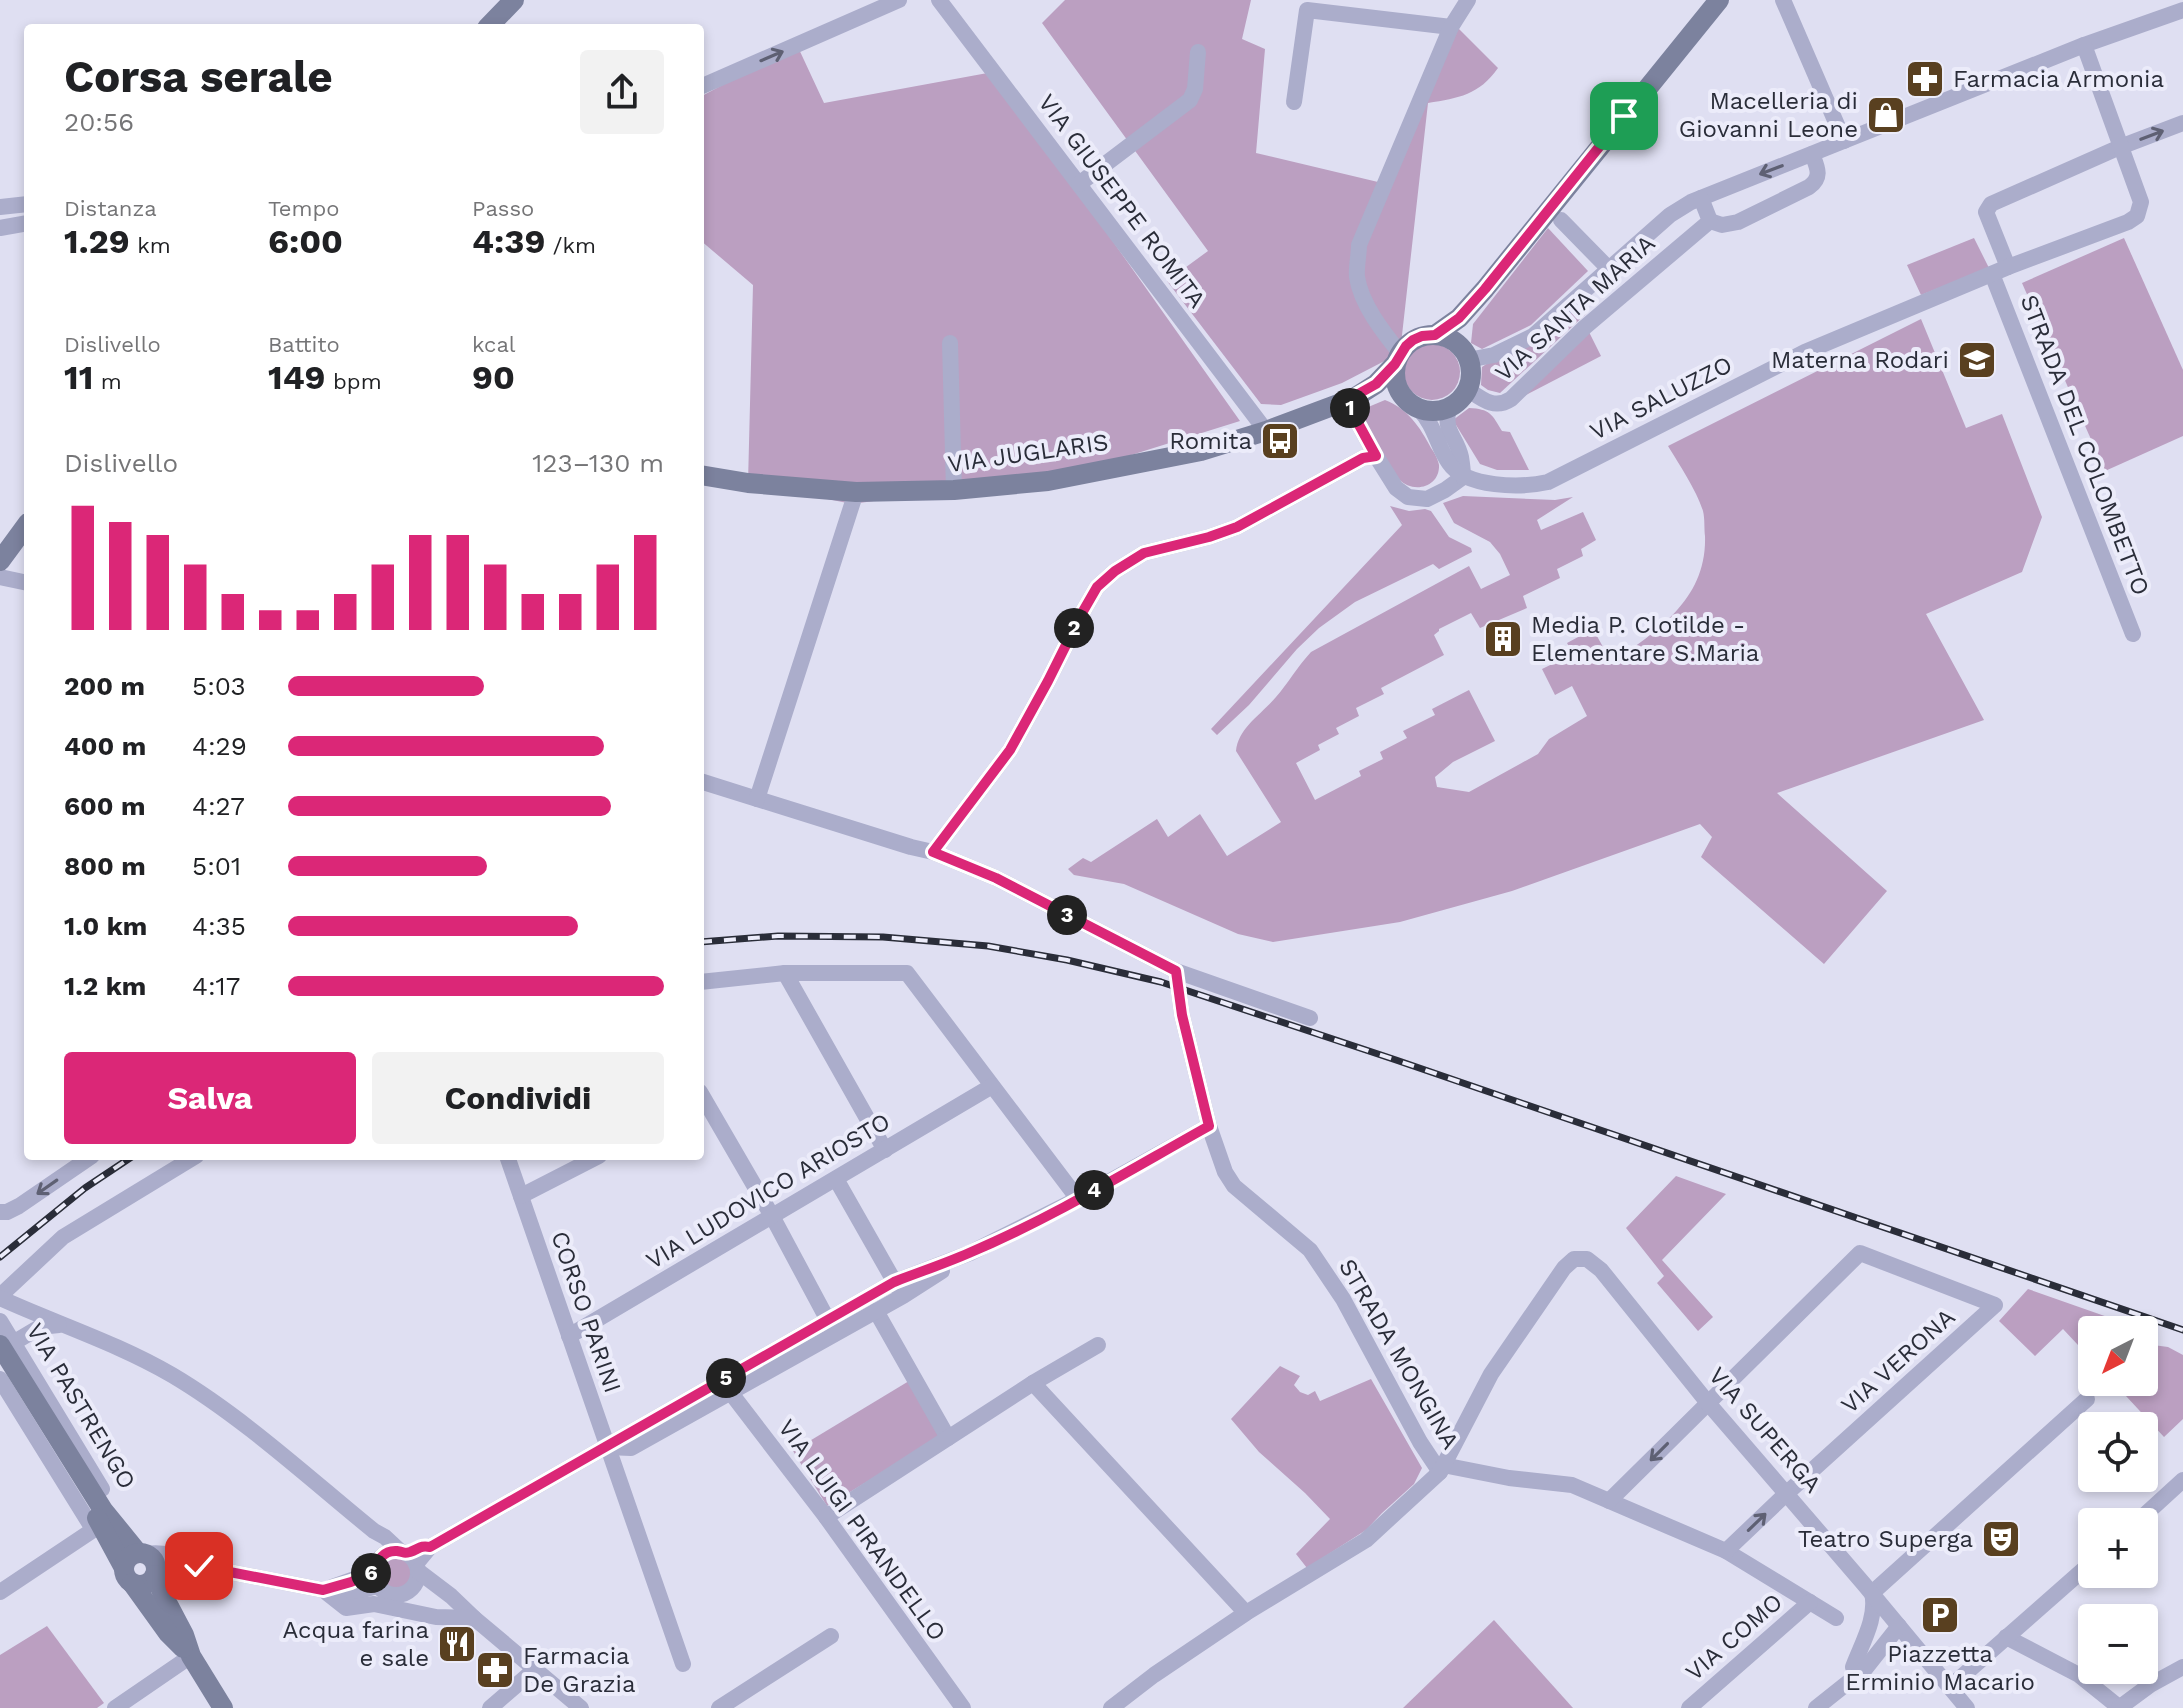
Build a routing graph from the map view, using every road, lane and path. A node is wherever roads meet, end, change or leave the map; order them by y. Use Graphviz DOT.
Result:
graph roads {
  1 [pos="514,0"];
  2 [pos="899,0"];
  3 [pos="939,0"];
  4 [pos="1468,0"];
  5 [pos="1719,0"];
  6 [pos="1783,0"];
  7 [pos="2183,10"];
  8 [pos="491,24"];
  9 [pos="1451,27"];
  10 [pos="2084,45"];
  11 [pos="1198,52"];
  12 [pos="704,85"];
  13 [pos="1294,102"];
  14 [pos="2183,123"];
  15 [pos="1844,141"];
  16 [pos="2120,147"];
  17 [pos="1812,154"];
  18 [pos="1079,184"];
  19 [pos="1701,198"];
  20 [pos="24,204"];
  21 [pos="0,207"];
  22 [pos="1561,220"];
  23 [pos="1710,221"];
  24 [pos="24,224"];
  25 [pos="0,228"];
  26 [pos="2000,271"];
  27 [pos="1606,272"];
  28 [pos="1485,289"];
  29 [pos="1622,295"];
  30 [pos="1435,335"];
  31 [pos="950,343"];
  32 [pos="1466,355"];
  33 [pos="1398,358"];
  34 [pos="1467,389"];
  35 [pos="1350,399"];
  36 [pos="1410,402"];
  37 [pos="1449,407"];
  38 [pos="1266,431"];
  39 [pos="1376,456"];
  40 [pos="704,476"];
  41 [pos="1463,477"];
  42 [pos="954,490"];
  43 [pos="856,492"];
  44 [pos="24,528"];
  45 [pos="0,561"];
  46 [pos="0,577"];
  47 [pos="24,582"];
  48 [pos="2133,634"];
  49 [pos="704,782"];
  50 [pos="757,799"];
  51 [pos="933,852"];
  52 [pos="1176,971"];
  53 [pos="785,973"];
  54 [pos="704,982"];
  55 [pos="1310,1018"];
  56 [pos="992,1086"];
  57 [pos="704,1102"];
  58 [pos="1209,1126"];
  59 [pos="885,1150"];
  60 [pos="86,1160"];
  61 [pos="189,1160"];
  62 [pos="508,1160"];
  63 [pos="591,1160"];
  64 [pos="836,1179"];
  65 [pos="521,1196"];
  66 [pos="1078,1199"];
  67 [pos="0,1212"];
  68 [pos="772,1216"];
  69 [pos="898,1289"];
  70 [pos="0,1297"];
  71 [pos="876,1311"];
  72 [pos="0,1321"];
  73 [pos="65,1325"];
  74 [pos="831,1326"];
  75 [pos="569,1336"];
  76 [pos="6,1344"];
  77 [pos="1098,1345"];
  78 [pos="0,1361"];
  79 [pos="0,1379"];
  80 [pos="1033,1383"];
  81 [pos="726,1387"];
  82 [pos="2087,1399"];
  83 [pos="1708,1403"];
  84 [pos="948,1438"];
  85 [pos="607,1447"];
  86 [pos="1441,1469"];
  87 [pos="2183,1480"];
  88 [pos="1787,1493"];
  89 [pos="1609,1501"];
  90 [pos="2152,1508"];
  91 [pos="826,1517"];
  92 [pos="101,1524"];
  93 [pos="1726,1551"];
  94 [pos="406,1563"];
  95 [pos="142,1567"];
  96 [pos="2078,1574"];
  97 [pos="376,1579"];
  98 [pos="323,1590"];
  99 [pos="0,1592"];
  100 [pos="1872,1593"];
  101 [pos="1810,1602"];
  102 [pos="1246,1613"];
  103 [pos="474,1618"];
  104 [pos="1836,1618"];
  105 [pos="1894,1621"];
  106 [pos="831,1636"];
  107 [pos="2006,1637"];
  108 [pos="1917,1648"];
  109 [pos="1877,1654"];
  110 [pos="191,1656"];
  111 [pos="683,1664"];
  112 [pos="1853,1667"];
  113 [pos="2183,1667"];
  114 [pos="534,1670"];
  115 [pos="1950,1687"];
  116 [pos="1821,1703"];
  117 [pos="115,1708"];
  118 [pos="223,1708"];
  119 [pos="490,1708"];
  120 [pos="581,1708"];
  121 [pos="719,1708"];
  122 [pos="963,1708"];
  123 [pos="1111,1708"];
  124 [pos="1689,1708"];
  125 [pos="1967,1708"];
  126 [pos="2119,1708"];
  1 -- 8 [label="street"];
  12 -- 2 [label="street, one-way"];
  3 -- 18 [label="street, VIA GIUSEPPE ROMITA"];
  4 -- 9 [label="street"];
  5 -- 28 [label="street"];
  6 -- 15 [label="street"];
  7 -- 10 [label="street, VIA SANTA MARIA"];
  9 -- 13 [label="street"];
  9 -- 33 [label="street"];
  10 -- 15 [label="street, VIA SANTA MARIA"];
  10 -- 16 [label="street, VIA SALUZZO"];
  11 -- 18 [label="street"];
  16 -- 14 [label="street, one-way"];
  15 -- 17 [label="street, VIA SANTA MARIA"];
  16 -- 26 [label="street"];
  16 -- 26 [label="street, VIA SALUZZO"];
  17 -- 19 [label="street, VIA SANTA MARIA, one-way"];
  17 -- 23 [label="street"];
  18 -- 38 [label="street, VIA GIUSEPPE ROMITA"];
  19 -- 23 [label="street"];
  19 -- 27 [label="street, VIA SANTA MARIA"];
  20 -- 21 [label="street"];
  22 -- 27 [label="street"];
  23 -- 29 [label="street, VIA SANTA MARIA"];
  24 -- 25 [label="street"];
  26 -- 41 [label="street, VIA SALUZZO"];
  26 -- 48 [label="street, STRADA DEL COLOMBETTO"];
  27 -- 29 [label="street"];
  27 -- 32 [label="street, VIA SANTA MARIA"];
  28 -- 30 [label="street"];
  28 -- 32 [label="street"];
  29 -- 34 [label="street, VIA SANTA MARIA"];
  30 -- 32 [label="street"];
  30 -- 33 [label="street"];
  31 -- 42 [label="street"];
  32 -- 34 [label="street"];
  33 -- 35 [label="street, VIA JUGLARIS"];
  33 -- 36 [label="street"];
  34 -- 37 [label="street"];
  35 -- 36 [label="street, VIA JUGLARIS"];
  35 -- 38 [label="street, VIA JUGLARIS"];
  35 -- 39 [label="street"];
  36 -- 37 [label="street"];
  36 -- 41 [label="street"];
  37 -- 41 [label="street"];
  38 -- 42 [label="street, VIA JUGLARIS"];
  39 -- 41 [label="street"];
  39 -- 51 [label="street"];
  40 -- 43 [label="street, VIA JUGLARIS"];
  42 -- 43 [label="street, VIA JUGLARIS"];
  43 -- 50 [label="street"];
  44 -- 45 [label="street"];
  46 -- 47 [label="street"];
  49 -- 50 [label="street"];
  50 -- 51 [label="street"];
  51 -- 52 [label="street"];
  52 -- 55 [label="street"];
  52 -- 58 [label="street, STRADA MONGINA"];
  53 -- 54 [label="street"];
  53 -- 56 [label="street"];
  53 -- 59 [label="street"];
  56 -- 59 [label="street, VIA LUDOVICO ARIOSTO"];
  56 -- 66 [label="street"];
  57 -- 68 [label="street"];
  58 -- 66 [label="street"];
  58 -- 86 [label="street, STRADA MONGINA"];
  59 -- 64 [label="street, VIA LUDOVICO ARIOSTO"];
  60 -- 67 [label="street, one-way"];
  61 -- 70 [label="street"];
  62 -- 65 [label="street, CORSO PARINI"];
  63 -- 65 [label="street"];
  64 -- 68 [label="street, VIA LUDOVICO ARIOSTO"];
  64 -- 69 [label="street"];
  65 -- 75 [label="street, CORSO PARINI"];
  66 -- 69 [label="street"];
  68 -- 74 [label="street"];
  68 -- 75 [label="street, VIA LUDOVICO ARIOSTO"];
  69 -- 71 [label="street"];
  69 -- 74 [label="street"];
  70 -- 73 [label="street"];
  71 -- 74 [label="street"];
  71 -- 84 [label="street"];
  72 -- 76 [label="street, VIA PASTRENGO"];
  73 -- 76 [label="street"];
  73 -- 94 [label="street"];
  74 -- 81 [label="street"];
  75 -- 85 [label="street, CORSO PARINI"];
  76 -- 92 [label="street, VIA PASTRENGO"];
  77 -- 80 [label="street"];
  78 -- 92 [label="street, VIA PASTRENGO"];
  79 -- 92 [label="street, VIA PASTRENGO"];
  80 -- 84 [label="street"];
  80 -- 102 [label="street"];
  81 -- 85 [label="street"];
  81 -- 91 [label="street, VIA LUIGI PIRANDELLO"];
  82 -- 100 [label="street"];
  83 -- 86 [label="street, VIA SUPERGA"];
  83 -- 88 [label="street, VIA SUPERGA"];
  83 -- 88 [label="street, VIA VERONA"];
  83 -- 89 [label="street, one-way"];
  84 -- 91 [label="street"];
  85 -- 94 [label="street"];
  85 -- 111 [label="street, CORSO PARINI"];
  86 -- 89 [label="street"];
  86 -- 102 [label="street"];
  87 -- 90 [label="street"];
  93 -- 88 [label="street, VIA VERONA, one-way"];
  88 -- 100 [label="street, VIA SUPERGA"];
  89 -- 93 [label="street"];
  91 -- 122 [label="street, VIA LUIGI PIRANDELLO"];
  92 -- 95 [label="street, VIA PASTRENGO"];
  92 -- 99 [label="street"];
  93 -- 101 [label="street"];
  94 -- 97 [label="street"];
  94 -- 97 [label="street"];
  94 -- 103 [label="street"];
  95 -- 98 [label="street"];
  95 -- 110 [label="street, VIA PASTRENGO"];
  96 -- 107 [label="street"];
  97 -- 98 [label="street"];
  98 -- 103 [label="street"];
  100 -- 105 [label="street, VIA SUPERGA"];
  100 -- 112 [label="street"];
  101 -- 104 [label="street"];
  101 -- 124 [label="street, VIA COMO"];
  102 -- 123 [label="street"];
  103 -- 114 [label="street"];
  105 -- 108 [label="street, VIA SUPERGA"];
  105 -- 109 [label="street"];
  105 -- 112 [label="street"];
  106 -- 121 [label="street"];
  107 -- 115 [label="street"];
  107 -- 126 [label="street"];
  108 -- 109 [label="street"];
  108 -- 115 [label="street, VIA SUPERGA"];
  109 -- 116 [label="street"];
  110 -- 117 [label="street"];
  110 -- 118 [label="street"];
  112 -- 116 [label="street"];
  113 -- 126 [label="street"];
  114 -- 119 [label="street"];
  114 -- 120 [label="street"];
  115 -- 125 [label="street, VIA SUPERGA"];
}
